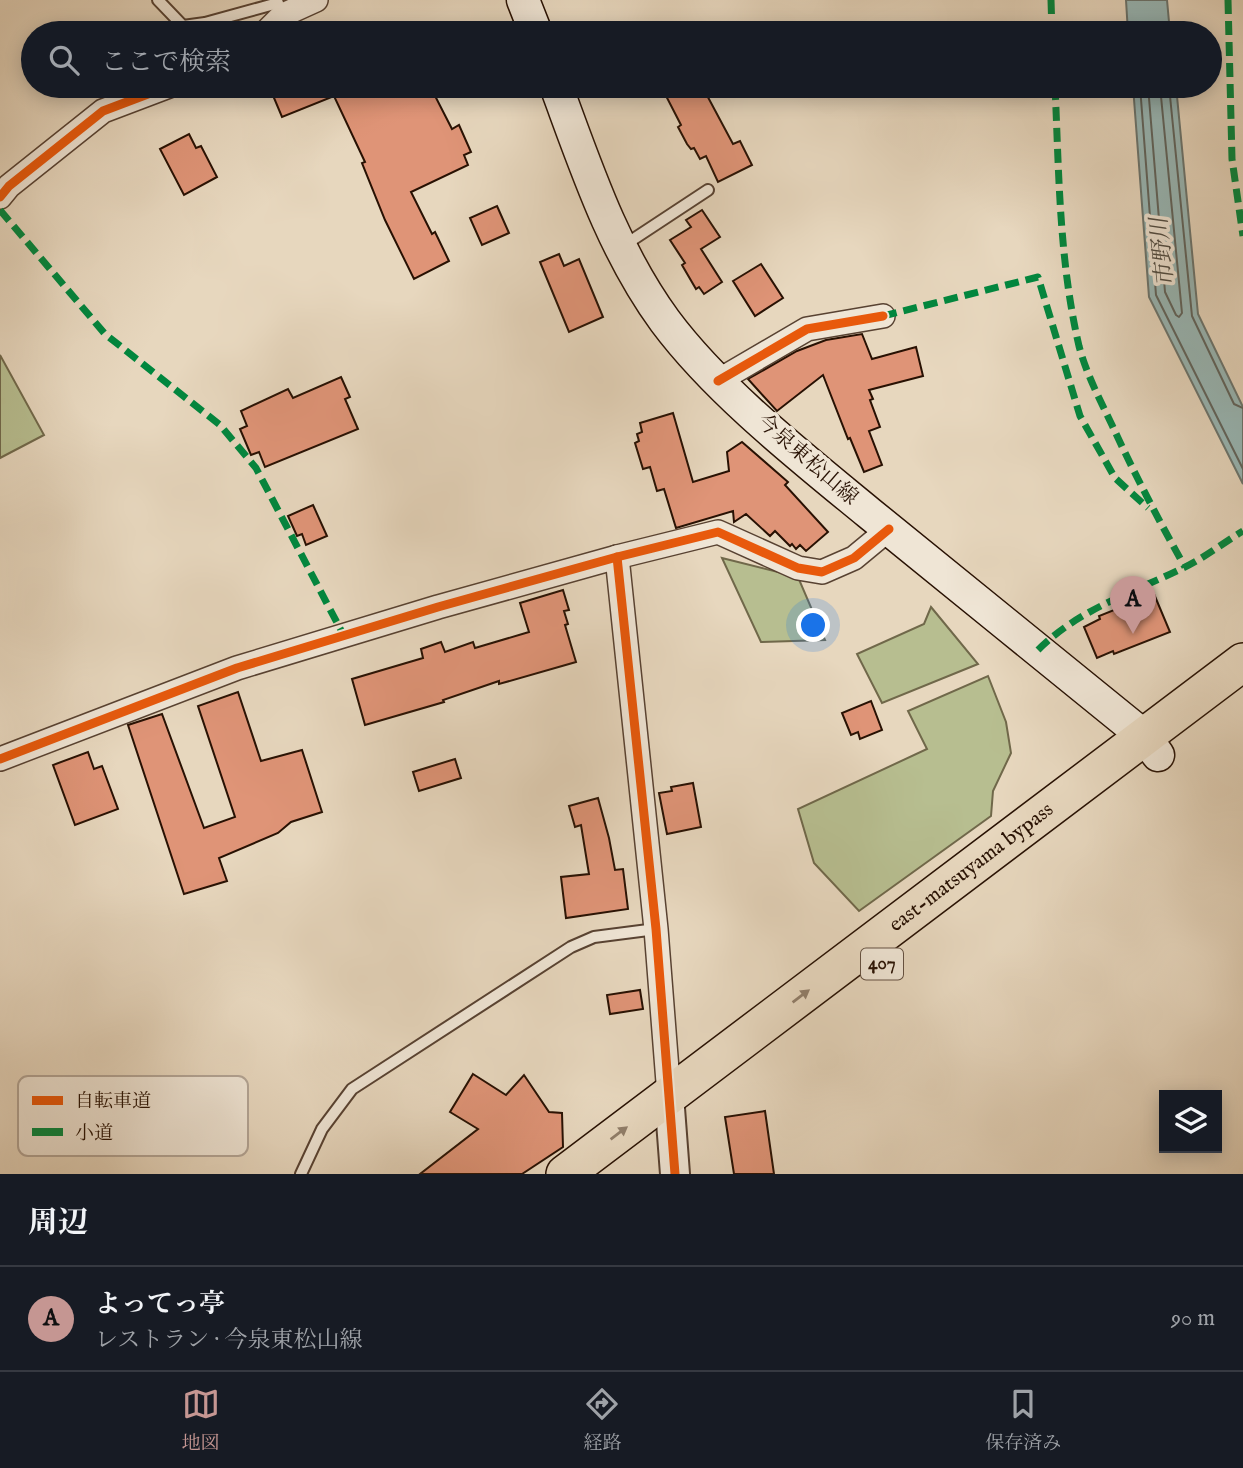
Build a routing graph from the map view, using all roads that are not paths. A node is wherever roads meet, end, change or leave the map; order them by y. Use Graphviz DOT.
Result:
graph roads {
  1 [pos="158,0"];
  2 [pos="316,0"];
  3 [pos="523,0"];
  4 [pos="279,6"];
  5 [pos="178,21"];
  6 [pos="214,21"];
  7 [pos="531,21"];
  8 [pos="137,98"];
  9 [pos="561,98"];
  10 [pos="708,190"];
  11 [pos="0,197"];
  12 [pos="620,248"];
  13 [pos="883,316"];
  14 [pos="718,381"];
  15 [pos="889,529"];
  16 [pos="617,557"];
  17 [pos="1243,662"];
  18 [pos="1243,691"];
  19 [pos="1151,746"];
  20 [pos="0,758"];
  21 [pos="656,929"];
  22 [pos="670,1110"];
  23 [pos="301,1174"];
  24 [pos="565,1174"];
  25 [pos="605,1174"];
  26 [pos="675,1174"];
  1 -- 5 [label="lane"];
  2 -- 4 [label="street"];
  3 -- 7 [label="main road"];
  4 -- 6 [label="lane"];
  8 -- 11 [label="street"];
  9 -- 12 [label="main road, 今泉東松山線"];
  10 -- 12 [label="lane"];
  12 -- 14 [label="main road, 今泉東松山線"];
  13 -- 14 [label="street"];
  14 -- 15 [label="main road, 今泉東松山線"];
  15 -- 16 [label="street"];
  15 -- 19 [label="main road, 今泉東松山線"];
  16 -- 20 [label="street"];
  16 -- 21 [label="street"];
  17 -- 19 [label="highway, east-matsuyama bypass / 407"];
  18 -- 19 [label="highway, east-matsuyama bypass / 407"];
  19 -- 22 [label="highway, east-matsuyama bypass / 407"];
  21 -- 22 [label="street"];
  21 -- 23 [label="lane"];
  24 -- 22 [label="highway, east-matsuyama bypass / 407, one-way"];
  22 -- 25 [label="highway, east-matsuyama bypass / 407"];
  22 -- 26 [label="street"];
}
